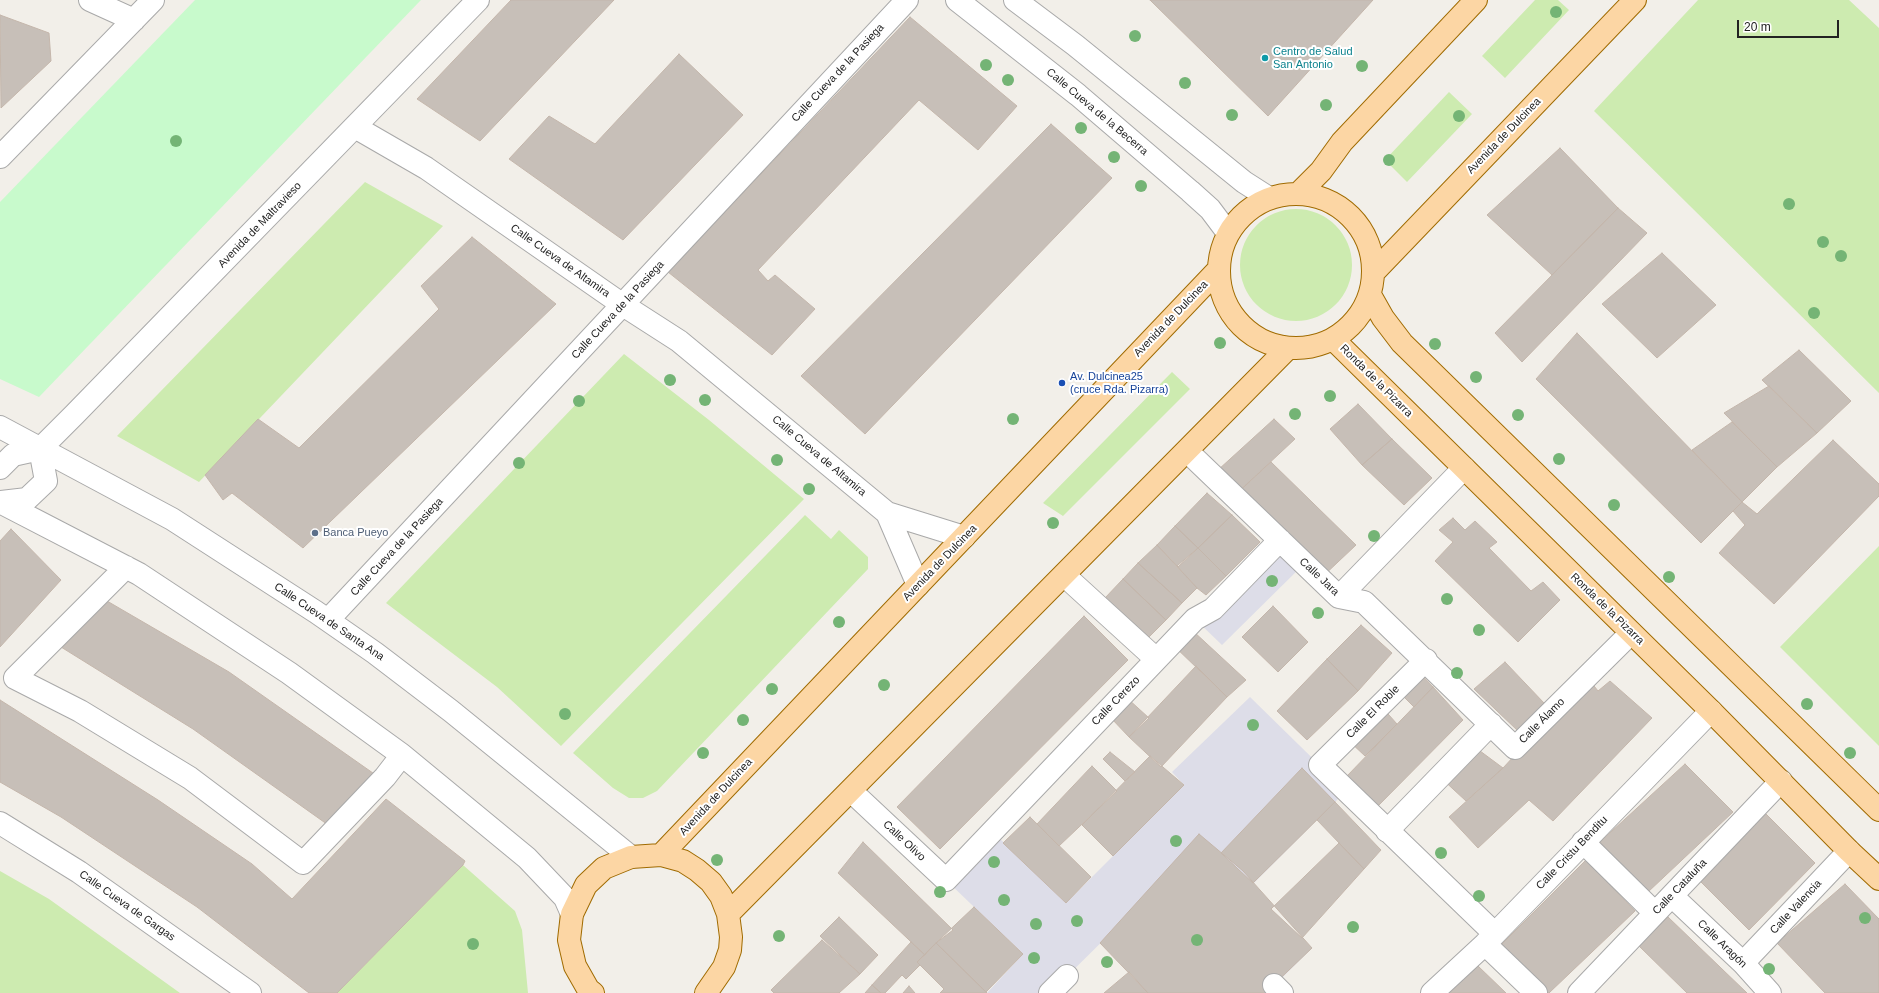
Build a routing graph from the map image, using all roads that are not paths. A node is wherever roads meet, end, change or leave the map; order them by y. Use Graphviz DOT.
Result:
graph roads {
  1 [pos="90,0"];
  2 [pos="153,0"];
  3 [pos="478,0"];
  4 [pos="907,0"];
  5 [pos="957,0"];
  6 [pos="1015,0"];
  7 [pos="1476,0"];
  8 [pos="1634,0"];
  9 [pos="134,20"];
  10 [pos="355,127"];
  11 [pos="0,157"];
  12 [pos="1299,193"];
  13 [pos="1270,198"];
  14 [pos="1228,233"];
  15 [pos="1218,270"];
  16 [pos="1374,272"];
  17 [pos="1370,295"];
  18 [pos="623,305"];
  19 [pos="1333,339"];
  20 [pos="1288,348"];
  21 [pos="0,427"];
  22 [pos="40,448"];
  23 [pos="1187,451"];
  24 [pos="0,468"];
  25 [pos="1464,468"];
  26 [pos="0,502"];
  27 [pos="887,513"];
  28 [pos="964,537"];
  29 [pos="1280,540"];
  30 [pos="126,567"];
  31 [pos="1065,576"];
  32 [pos="918,585"];
  33 [pos="1339,597"];
  34 [pos="328,620"];
  35 [pos="1631,632"];
  36 [pos="1156,659"];
  37 [pos="1426,660"];
  38 [pos="1711,711"];
  39 [pos="1491,724"];
  40 [pos="402,755"];
  41 [pos="1781,781"];
  42 [pos="851,791"];
  43 [pos="1879,810"];
  44 [pos="0,823"];
  45 [pos="1387,831"];
  46 [pos="1583,842"];
  47 [pos="1849,851"];
  48 [pos="661,855"];
  49 [pos="631,857"];
  50 [pos="957,868"];
  51 [pos="1879,879"];
  52 [pos="1672,896"];
  53 [pos="1655,913"];
  54 [pos="572,914"];
  55 [pos="728,914"];
  56 [pos="1490,938"];
  57 [pos="1743,963"];
  58 [pos="574,966"];
  59 [pos="1067,976"];
  60 [pos="709,992"];
  61 [pos="250,993"];
  62 [pos="571,993"];
  63 [pos="593,993"];
  64 [pos="1050,993"];
  65 [pos="1432,993"];
  66 [pos="1536,993"];
  67 [pos="1579,993"];
  68 [pos="1770,993"];
  1 -- 9 [label="street"];
  2 -- 9 [label="street"];
  3 -- 10 [label="street, Avenida de Maltravieso"];
  4 -- 18 [label="street, Calle Cueva de la Pasiega"];
  5 -- 14 [label="street, Calle Cueva de la Becerra"];
  6 -- 13 [label="street"];
  7 -- 12 [label="main road"];
  8 -- 16 [label="main road, Avenida de Dulcinea"];
  9 -- 11 [label="street"];
  10 -- 18 [label="street, Calle Cueva de Altamira"];
  10 -- 22 [label="street, Avenida de Maltravieso"];
  12 -- 13 [label="main road"];
  12 -- 16 [label="main road"];
  13 -- 14 [label="main road"];
  14 -- 15 [label="main road"];
  15 -- 20 [label="main road"];
  15 -- 28 [label="main road, Avenida de Dulcinea"];
  16 -- 17 [label="main road"];
  17 -- 19 [label="main road"];
  17 -- 43 [label="main road"];
  18 -- 27 [label="street, Calle Cueva de Altamira"];
  18 -- 34 [label="street, Calle Cueva de la Pasiega"];
  19 -- 20 [label="main road"];
  19 -- 25 [label="main road, Ronda de la Pizarra"];
  20 -- 23 [label="main road"];
  21 -- 22 [label="street, Calle Cueva de Santa Ana"];
  22 -- 24 [label="street"];
  22 -- 26 [label="street"];
  22 -- 34 [label="street, Calle Cueva de Santa Ana"];
  23 -- 29 [label="street, Calle Jara"];
  23 -- 31 [label="main road"];
  25 -- 33 [label="street"];
  25 -- 35 [label="main road, Ronda de la Pizarra"];
  26 -- 30 [label="street"];
  27 -- 28 [label="street"];
  27 -- 32 [label="street"];
  28 -- 32 [label="main road, Avenida de Dulcinea"];
  29 -- 33 [label="street, Calle Jara"];
  29 -- 36 [label="street, Calle Cerezo"];
  30 -- 40 [label="street"];
  30 -- 40 [label="street"];
  31 -- 36 [label="street"];
  31 -- 42 [label="main road"];
  32 -- 48 [label="main road, Avenida de Dulcinea"];
  33 -- 37 [label="street, Calle Jara"];
  34 -- 49 [label="street, Calle Cueva de Santa Ana"];
  35 -- 38 [label="main road, Ronda de la Pizarra"];
  35 -- 39 [label="street, Calle Álamo"];
  36 -- 50 [label="street, Calle Cerezo"];
  37 -- 39 [label="street, Calle Jara"];
  37 -- 45 [label="street, Calle El Roble"];
  38 -- 41 [label="main road, Ronda de la Pizarra"];
  38 -- 46 [label="street, Calle Cristu Benditu"];
  39 -- 45 [label="street"];
  40 -- 54 [label="street"];
  41 -- 47 [label="main road, Ronda de la Pizarra"];
  41 -- 52 [label="street, Calle Cataluña"];
  42 -- 50 [label="street, Calle Olivo"];
  42 -- 55 [label="main road"];
  44 -- 61 [label="street, Calle Cueva de Gargas"];
  45 -- 56 [label="street"];
  46 -- 53 [label="street"];
  46 -- 56 [label="street, Calle Cristu Benditu"];
  47 -- 51 [label="main road, Ronda de la Pizarra"];
  47 -- 57 [label="street, Calle Valencia"];
  48 -- 49 [label="main road"];
  48 -- 55 [label="main road"];
  49 -- 54 [label="main road"];
  52 -- 53 [label="street, Calle Cataluña"];
  52 -- 57 [label="street, Calle Aragón"];
  53 -- 67 [label="street, Calle Cataluña"];
  54 -- 58 [label="main road"];
  55 -- 60 [label="main road"];
  56 -- 65 [label="street, Calle Cristu Benditu"];
  56 -- 66 [label="street"];
  57 -- 68 [label="street, Calle Aragón"];
  58 -- 62 [label="main road"];
  58 -- 63 [label="main road"];
  59 -- 64 [label="street"];
}
